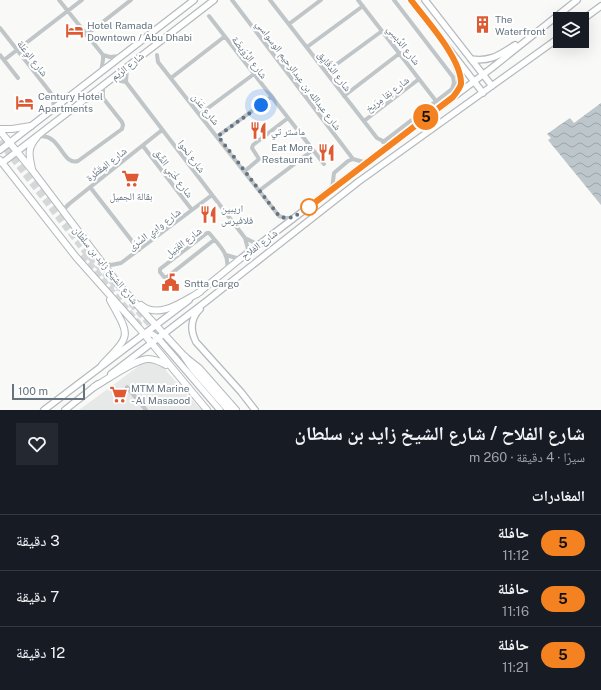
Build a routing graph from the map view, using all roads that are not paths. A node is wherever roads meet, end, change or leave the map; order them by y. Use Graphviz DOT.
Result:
graph roads {
  1 [pos="59,0"];
  2 [pos="82,0"];
  3 [pos="131,0"];
  4 [pos="194,0"];
  5 [pos="214,0"];
  6 [pos="232,0"];
  7 [pos="271,0"];
  8 [pos="321,0"];
  9 [pos="358,0"];
  10 [pos="394,0"];
  11 [pos="411,0"];
  12 [pos="426,0"];
  13 [pos="577,0"];
  14 [pos="363,6"];
  15 [pos="601,6"];
  16 [pos="68,11"];
  17 [pos="589,15"];
  18 [pos="209,16"];
  19 [pos="289,24"];
  20 [pos="0,28"];
  21 [pos="382,31"];
  22 [pos="86,35"];
  23 [pos="532,35"];
  24 [pos="224,37"];
  25 [pos="553,42"];
  26 [pos="307,47"];
  27 [pos="16,50"];
  28 [pos="400,53"];
  29 [pos="452,54"];
  30 [pos="0,55"];
  31 [pos="102,55"];
  32 [pos="157,55"];
  33 [pos="120,56"];
  34 [pos="4,60"];
  35 [pos="472,60"];
  36 [pos="127,66"];
  37 [pos="101,72"];
  38 [pos="326,72"];
  39 [pos="254,74"];
  40 [pos="483,74"];
  41 [pos="18,78"];
  42 [pos="171,78"];
  43 [pos="110,79"];
  44 [pos="420,79"];
  45 [pos="474,81"];
  46 [pos="126,82"];
  47 [pos="103,85"];
  48 [pos="492,86"];
  49 [pos="483,93"];
  50 [pos="344,96"];
  51 [pos="53,97"];
  52 [pos="271,97"];
  53 [pos="453,97"];
  54 [pos="65,100"];
  55 [pos="436,100"];
  56 [pos="54,109"];
  57 [pos="200,114"];
  58 [pos="416,116"];
  59 [pos="288,118"];
  60 [pos="364,121"];
  61 [pos="420,122"];
  62 [pos="32,126"];
  63 [pos="0,130"];
  64 [pos="162,130"];
  65 [pos="22,133"];
  66 [pos="218,136"];
  67 [pos="36,137"];
  68 [pos="10,142"];
  69 [pos="29,142"];
  70 [pos="383,142"];
  71 [pos="393,143"];
  72 [pos="143,146"];
  73 [pos="0,150"];
  74 [pos="312,150"];
  75 [pos="17,152"];
  76 [pos="353,159"];
  77 [pos="1,161"];
  78 [pos="367,163"];
  79 [pos="324,164"];
  80 [pos="32,170"];
  81 [pos="245,171"];
  82 [pos="90,187"];
  83 [pos="332,189"];
  84 [pos="260,190"];
  85 [pos="212,195"];
  86 [pos="192,210"];
  87 [pos="65,214"];
  88 [pos="294,218"];
  89 [pos="245,238"];
  90 [pos="214,240"];
  91 [pos="259,245"];
  92 [pos="139,250"];
  93 [pos="249,253"];
  94 [pos="226,255"];
  95 [pos="240,259"];
  96 [pos="101,262"];
  97 [pos="227,269"];
  98 [pos="119,285"];
  99 [pos="105,290"];
  100 [pos="200,292"];
  101 [pos="208,300"];
  102 [pos="156,325"];
  103 [pos="164,333"];
  104 [pos="144,334"];
  105 [pos="158,338"];
  106 [pos="151,343"];
  107 [pos="185,357"];
  108 [pos="102,365"];
  109 [pos="172,368"];
  110 [pos="127,386"];
  111 [pos="94,387"];
  112 [pos="143,409"];
  113 [pos="44,410"];
  114 [pos="65,410"];
  115 [pos="207,410"];
  116 [pos="220,410"];
  117 [pos="229,410"];
  118 [pos="236,410"];
  119 [pos="255,410"];
  1 -- 16 [label="street"];
  2 -- 16 [label="street"];
  3 -- 22 [label="street"];
  4 -- 33 [label="main road, شارع الرِّيم"];
  5 -- 36 [label="main road, شارع الرِّيم"];
  6 -- 76 [label="street, شارع عبدالله بن عبدالرحيم الوسواسي"];
  7 -- 19 [label="street, شارع الدَّقَايِق"];
  8 -- 19 [label="street"];
  9 -- 14 [label="street, شارع الدِّبسِي"];
  10 -- 55 [label="street"];
  11 -- 29 [label="main road"];
  12 -- 35 [label="main road"];
  13 -- 23 [label="main road"];
  14 -- 21 [label="street, شارع الدِّبسِي"];
  14 -- 26 [label="street"];
  15 -- 17 [label="main road"];
  16 -- 22 [label="street"];
  16 -- 27 [label="street"];
  18 -- 24 [label="street, شارع الرُّوَيضَة"];
  19 -- 26 [label="street, شارع الدَّقَايِق"];
  20 -- 27 [label="street, شارع الوِعَلة"];
  21 -- 28 [label="street, شارع الدِّبسِي"];
  21 -- 38 [label="street"];
  22 -- 31 [label="street"];
  23 -- 35 [label="main road"];
  23 -- 40 [label="main road, شارع الفلاح"];
  24 -- 39 [label="street, شارع الرُّوَيضَة"];
  24 -- 42 [label="street"];
  25 -- 48 [label="main road, شارع الفلاح"];
  26 -- 38 [label="street, شارع الدَّقَايِق"];
  27 -- 34 [label="street"];
  27 -- 51 [label="street, شارع الوِعَلة"];
  28 -- 44 [label="street, شارع الدِّبسِي"];
  28 -- 50 [label="street"];
  29 -- 45 [label="main road"];
  29 -- 53 [label="main road"];
  30 -- 34 [label="street"];
  31 -- 33 [label="street"];
  31 -- 37 [label="street"];
  32 -- 42 [label="street, شارع عَدَن"];
  33 -- 37 [label="main road, شارع الرِّيم"];
  34 -- 41 [label="street"];
  35 -- 40 [label="main road"];
  36 -- 43 [label="main road, شارع الرِّيم"];
  36 -- 46 [label="street"];
  37 -- 54 [label="main road, شارع الرِّيم"];
  38 -- 50 [label="street, شارع الدَّقَايِق"];
  39 -- 52 [label="street, شارع الرُّوَيضَة"];
  39 -- 57 [label="street"];
  40 -- 45 [label="main road, شارع الفلاح"];
  40 -- 48 [label="main road"];
  42 -- 57 [label="street, شارع عَدَن"];
  43 -- 46 [label="street"];
  43 -- 47 [label="main road, شارع الرِّيم"];
  44 -- 55 [label="street, شارع الدِّبسِي"];
  44 -- 60 [label="street, شارع نِقا مِرَيخ"];
  45 -- 49 [label="main road"];
  45 -- 53 [label="main road, شارع الفلاح"];
  46 -- 64 [label="street, شارع نَحوا"];
  47 -- 67 [label="main road, شارع الرِّيم"];
  47 -- 67 [label="street"];
  48 -- 49 [label="main road, شارع الفلاح"];
  49 -- 101 [label="main road, شارع الفلاح"];
  50 -- 60 [label="street, شارع الدَّقَايِق"];
  51 -- 54 [label="street"];
  51 -- 56 [label="street"];
  52 -- 59 [label="street, شارع الرُّوَيضَة"];
  52 -- 66 [label="street"];
  53 -- 61 [label="main road, شارع الفلاح"];
  54 -- 56 [label="main road, شارع الرِّيم"];
  55 -- 58 [label="street"];
  56 -- 62 [label="main road, شارع الرِّيم"];
  57 -- 66 [label="street, شارع عَدَن"];
  58 -- 61 [label="main road"];
  58 -- 70 [label="street"];
  59 -- 74 [label="street, شارع الرُّوَيضَة"];
  59 -- 81 [label="street"];
  60 -- 70 [label="street, شارع الدَّقَايِق"];
  61 -- 71 [label="main road, شارع الفلاح"];
  62 -- 63 [label="main road"];
  62 -- 65 [label="main road, شارع الرِّيم"];
  63 -- 68 [label="main road, شارع الشيخ زايد بن سلطان"];
  64 -- 72 [label="street, شارع المِقَطَّرة"];
  64 -- 85 [label="street, شارع نَحوا"];
  65 -- 68 [label="main road, شارع الرِّيم"];
  65 -- 69 [label="main road"];
  66 -- 81 [label="street, شارع عَدَن"];
  67 -- 69 [label="main road, شارع الرِّيم"];
  67 -- 80 [label="main road"];
  68 -- 73 [label="main road, شارع الرِّيم"];
  68 -- 75 [label="main road, شارع الشيخ زايد بن سلطان"];
  69 -- 75 [label="main road, شارع الرِّيم"];
  70 -- 71 [label="street"];
  71 -- 78 [label="main road, شارع الفلاح"];
  72 -- 82 [label="street, شارع المِقَطَّرة"];
  72 -- 86 [label="street, شارع خُبَي الشِّق"];
  74 -- 79 [label="street, شارع الرُّوَيضَة"];
  74 -- 84 [label="street"];
  75 -- 77 [label="main road, شارع الرِّيم"];
  75 -- 80 [label="main road, شارع الشيخ زايد بن سلطان"];
  76 -- 78 [label="street"];
  76 -- 83 [label="street"];
  77 -- 99 [label="main road, شارع الشيخ زايد بن سلطان"];
  78 -- 83 [label="main road, شارع الفلاح"];
  80 -- 87 [label="main road, شارع الشيخ زايد بن سلطان"];
  81 -- 84 [label="street, شارع عَدَن"];
  82 -- 87 [label="street, شارع المِقَطَّرة"];
  82 -- 92 [label="street"];
  83 -- 88 [label="main road, شارع الفلاح"];
  84 -- 88 [label="street, شارع عَدَن"];
  85 -- 86 [label="street, شارع وادِي السَّرَى"];
  85 -- 89 [label="street, شارع نَحوا"];
  86 -- 92 [label="street, شارع وادِي السَّرَى"];
  87 -- 96 [label="main road, شارع الشيخ زايد بن سلطان"];
  88 -- 91 [label="main road, شارع الفلاح"];
  89 -- 91 [label="street, شارع نَحوا"];
  89 -- 93 [label="street, شارع نَحوا"];
  90 -- 90 [label="street, شارع الفَتِيل"];
  90 -- 94 [label="street, شارع الفَتِيل"];
  91 -- 93 [label="main road, شارع الفلاح"];
  92 -- 96 [label="street, شارع وادِي السَّرَى"];
  93 -- 95 [label="main road, شارع الفلاح"];
  94 -- 95 [label="street"];
  94 -- 97 [label="street"];
  95 -- 97 [label="main road, شارع الفلاح"];
  96 -- 98 [label="main road, شارع الشيخ زايد بن سلطان"];
  97 -- 100 [label="main road, شارع الفلاح"];
  98 -- 100 [label="main road"];
  98 -- 102 [label="main road, شارع الشيخ زايد بن سلطان"];
  99 -- 104 [label="main road, شارع الشيخ زايد بن سلطان"];
  99 -- 108 [label="main road"];
  100 -- 102 [label="main road, شارع الفلاح"];
  101 -- 103 [label="main road, شارع الفلاح"];
  101 -- 119 [label="main road"];
  102 -- 103 [label="main road, شارع الشيخ زايد بن سلطان"];
  102 -- 104 [label="main road, شارع الفلاح"];
  103 -- 105 [label="main road, شارع الفلاح"];
  103 -- 107 [label="main road, شارع الشيخ زايد بن سلطان"];
  104 -- 105 [label="main road"];
  104 -- 106 [label="main road, شارع الشيخ زايد بن سلطان"];
  104 -- 108 [label="main road, شارع الفلاح"];
  105 -- 106 [label="main road, شارع الفلاح"];
  105 -- 116 [label="main road"];
  106 -- 109 [label="main road, شارع الشيخ زايد بن سلطان"];
  106 -- 111 [label="main road, شارع الفلاح"];
  107 -- 117 [label="highway"];
  107 -- 118 [label="main road, شارع الشيخ زايد بن سلطان"];
  108 -- 113 [label="main road, شارع الفلاح"];
  109 -- 111 [label="main road"];
  109 -- 115 [label="main road, شارع الشيخ زايد بن سلطان"];
  110 -- 112 [label="street"];
  111 -- 114 [label="main road, شارع الفلاح"];
}
